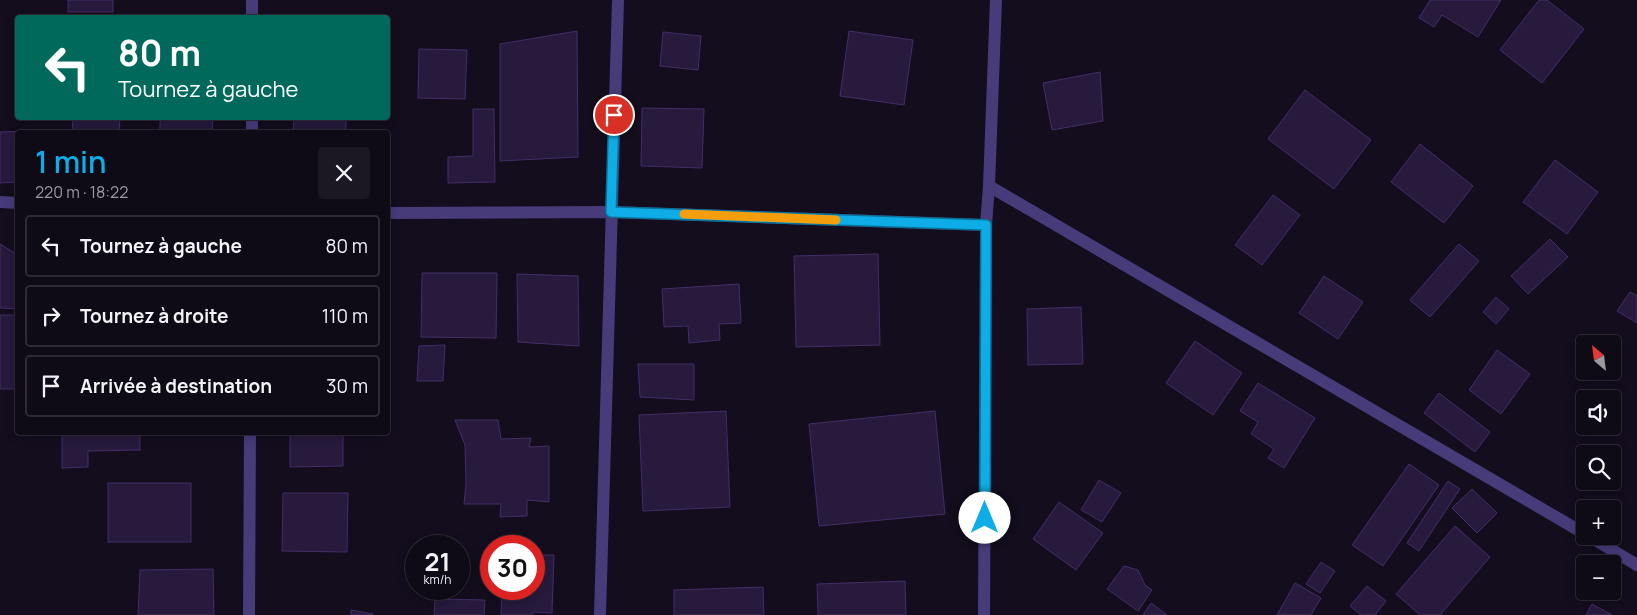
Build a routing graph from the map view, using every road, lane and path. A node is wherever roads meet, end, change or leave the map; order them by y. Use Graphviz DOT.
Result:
graph roads {
  1 [pos="252,0"];
  2 [pos="618,0"];
  3 [pos="996,0"];
  4 [pos="252,15"];
  5 [pos="989,186"];
  6 [pos="0,202"];
  7 [pos="15,203"];
  8 [pos="611,212"];
  9 [pos="390,213"];
  10 [pos="986,225"];
  11 [pos="250,435"];
  12 [pos="1576,529"];
  13 [pos="1605,545"];
  14 [pos="1637,565"];
  15 [pos="250,615"];
  16 [pos="600,615"];
  17 [pos="984,615"];
  1 -- 4 [label="street"];
  2 -- 8 [label="street"];
  3 -- 5 [label="street"];
  5 -- 10 [label="street"];
  5 -- 12 [label="street"];
  6 -- 7 [label="street"];
  8 -- 9 [label="street"];
  8 -- 10 [label="street"];
  8 -- 16 [label="street"];
  10 -- 17 [label="street"];
  11 -- 15 [label="street"];
  13 -- 14 [label="street"];
}
